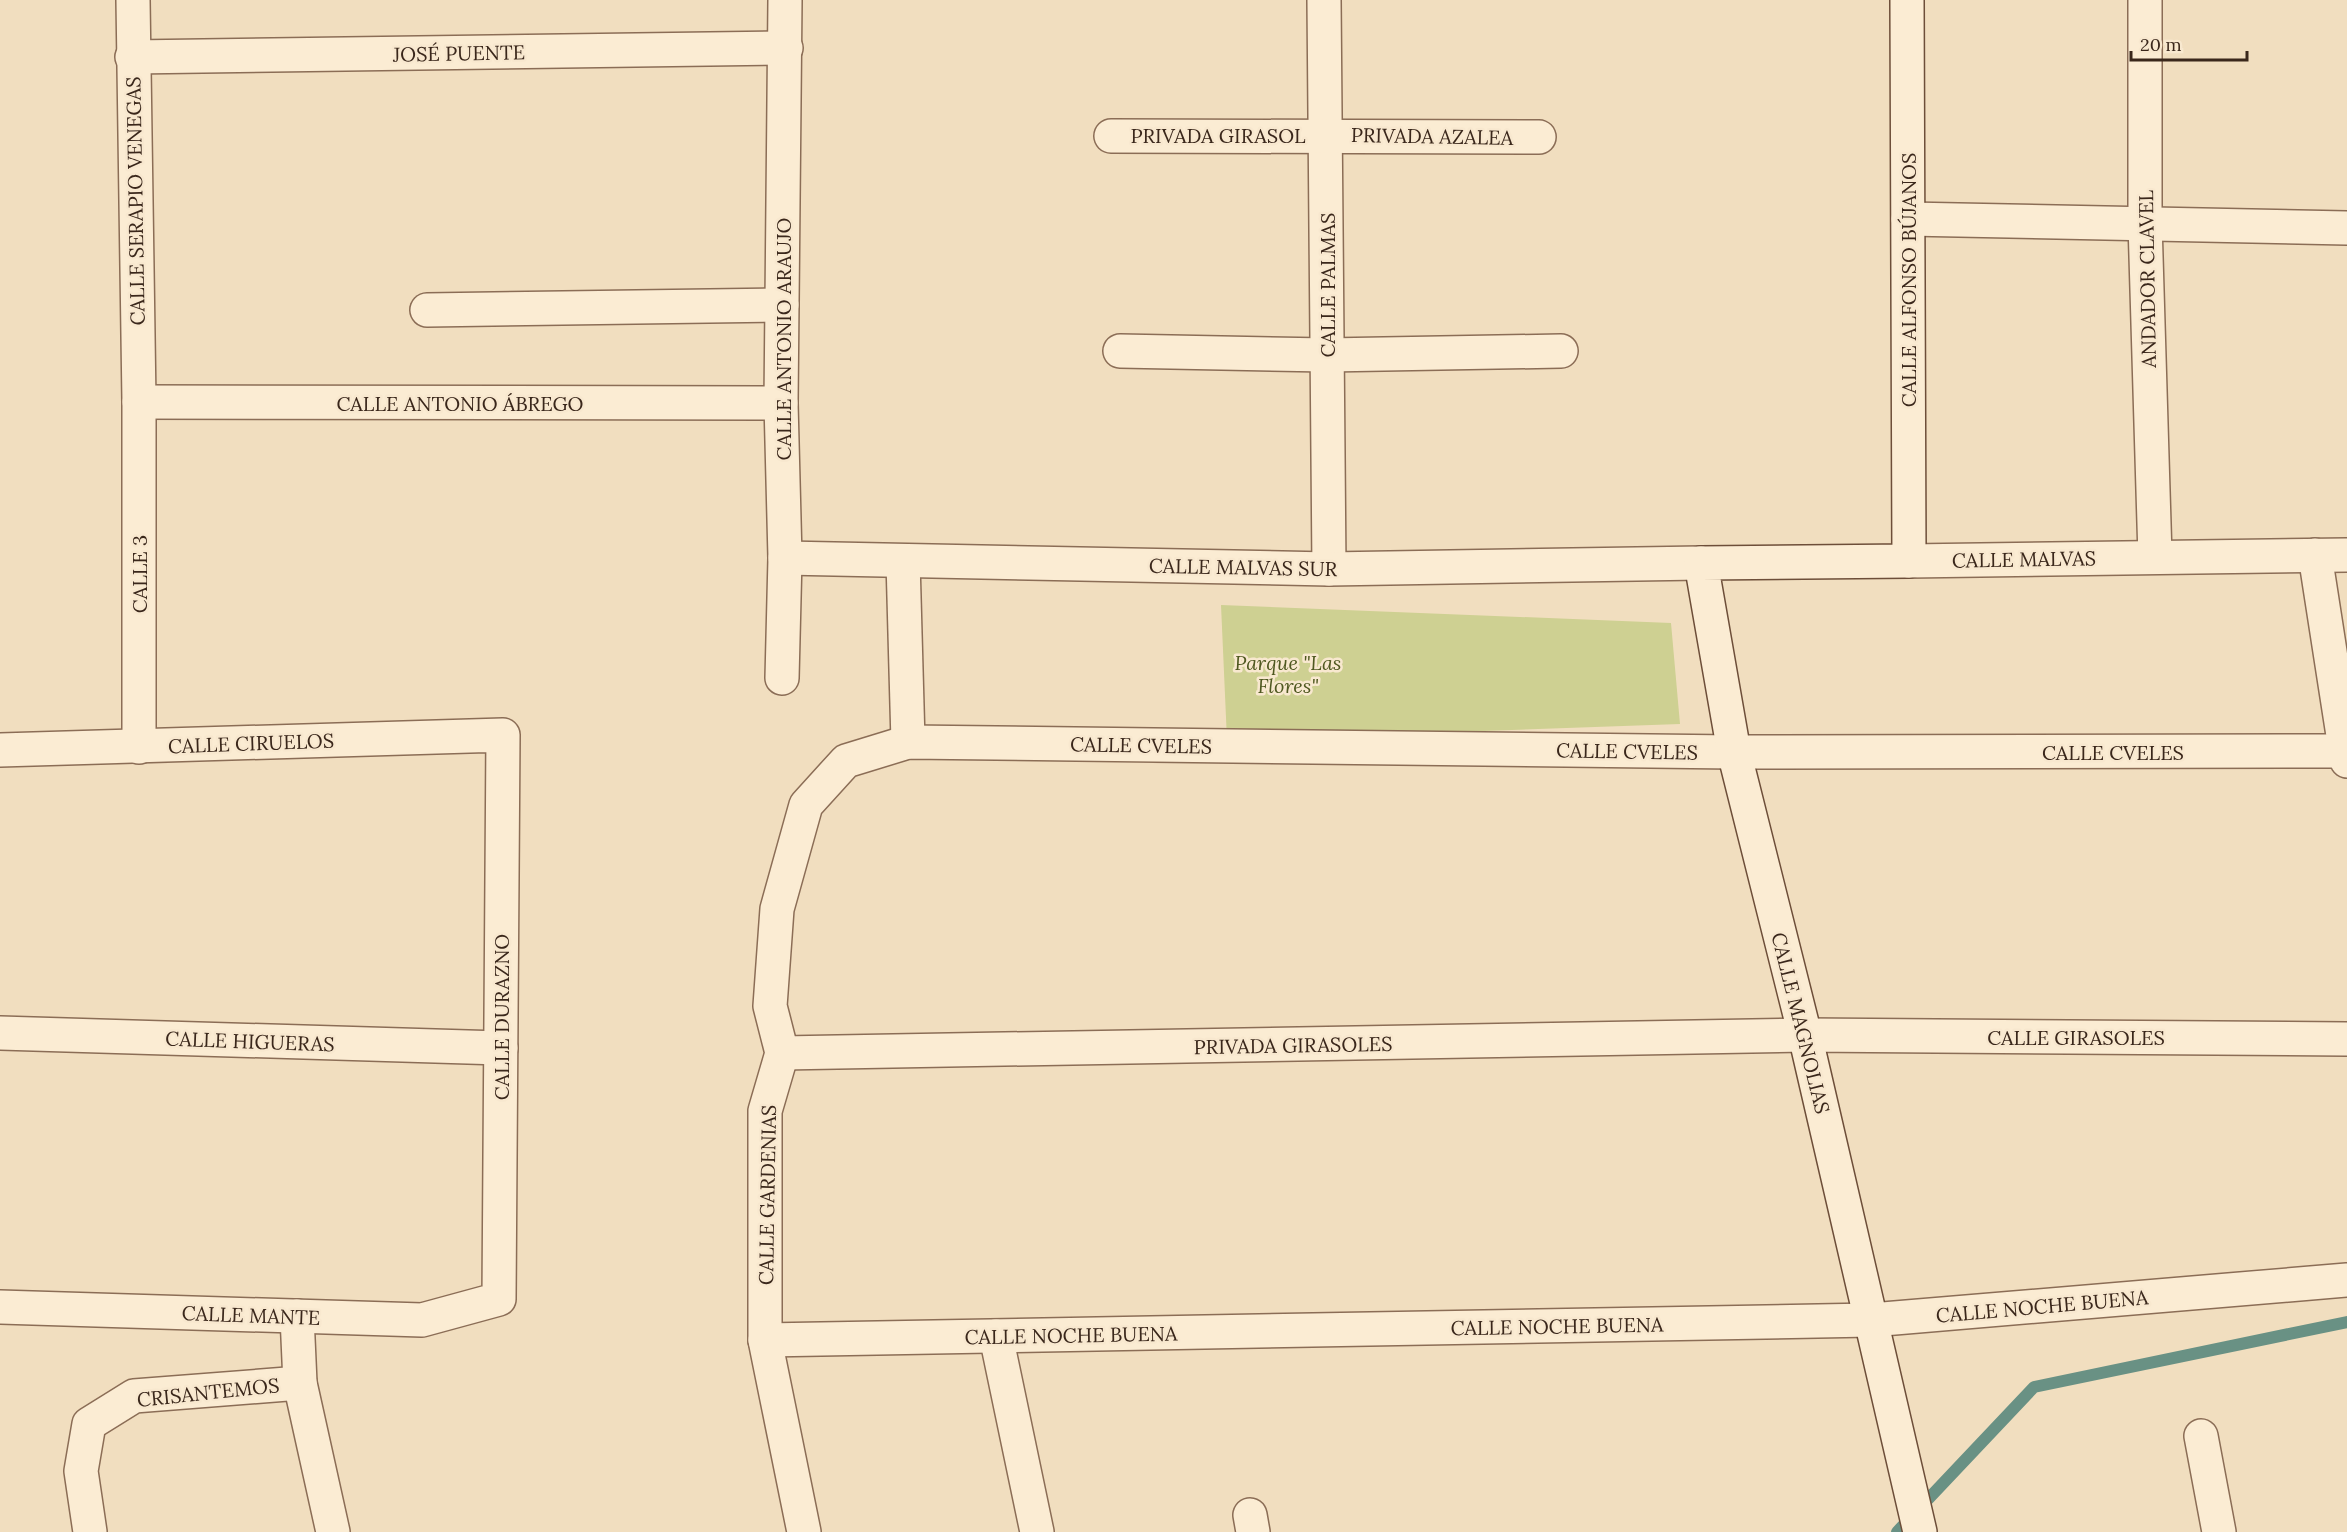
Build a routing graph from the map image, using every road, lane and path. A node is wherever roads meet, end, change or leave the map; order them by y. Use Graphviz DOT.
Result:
graph roads {
  1 [pos="133,0"];
  2 [pos="785,0"];
  3 [pos="1324,0"];
  4 [pos="1907,0"];
  5 [pos="2145,0"];
  6 [pos="786,48"];
  7 [pos="132,57"];
  8 [pos="1325,135"];
  9 [pos="1111,136"];
  10 [pos="1539,137"];
  11 [pos="1908,219"];
  12 [pos="2145,224"];
  13 [pos="2347,228"];
  14 [pos="782,305"];
  15 [pos="427,310"];
  16 [pos="1120,351"];
  17 [pos="1561,351"];
  18 [pos="1327,355"];
  19 [pos="140,402"];
  20 [pos="781,403"];
  21 [pos="2315,555"];
  22 [pos="2347,555"];
  23 [pos="2155,557"];
  24 [pos="785,558"];
  25 [pos="903,561"];
  26 [pos="1909,561"];
  27 [pos="1701,563"];
  28 [pos="1329,569"];
  29 [pos="782,678"];
  30 [pos="503,735"];
  31 [pos="908,742"];
  32 [pos="139,747"];
  33 [pos="0,750"];
  34 [pos="1734,752"];
  35 [pos="2346,754"];
  36 [pos="0,1033"];
  37 [pos="1805,1035"];
  38 [pos="2347,1039"];
  39 [pos="501,1048"];
  40 [pos="782,1053"];
  41 [pos="2347,1280"];
  42 [pos="499,1299"];
  43 [pos="0,1307"];
  44 [pos="297,1316"];
  45 [pos="1870,1320"];
  46 [pos="996,1336"];
  47 [pos="765,1340"];
  48 [pos="300,1383"];
  49 [pos="2201,1436"];
  50 [pos="90,1532"];
  51 [pos="333,1532"];
  52 [pos="804,1532"];
  53 [pos="1037,1532"];
  54 [pos="1920,1532"];
  55 [pos="2218,1532"];
  1 -- 7 [label="street, CALLE SERAPIO VENEGAS"];
  2 -- 6 [label="street, CALLE ANTONIO ARAUJO"];
  3 -- 8 [label="street, CALLE PALMAS"];
  4 -- 11 [label="street, CALLE ALFONSO BÚJANOS"];
  5 -- 12 [label="street, ANDADOR CLAVEL"];
  6 -- 7 [label="street, JOSÉ PUENTE"];
  6 -- 14 [label="street, CALLE ANTONIO ARAUJO"];
  7 -- 19 [label="street, CALLE SERAPIO VENEGAS"];
  8 -- 9 [label="street, PRIVADA GIRASOL"];
  8 -- 10 [label="street, PRIVADA AZALEA"];
  8 -- 18 [label="street, CALLE PALMAS"];
  11 -- 12 [label="street"];
  11 -- 26 [label="street, CALLE ALFONSO BÚJANOS"];
  12 -- 13 [label="street"];
  12 -- 23 [label="street, ANDADOR CLAVEL"];
  14 -- 15 [label="street"];
  14 -- 20 [label="street, CALLE ANTONIO ARAUJO"];
  16 -- 18 [label="street"];
  17 -- 18 [label="street"];
  18 -- 28 [label="street, CALLE PALMAS"];
  19 -- 20 [label="street, CALLE ANTONIO ÁBREGO"];
  19 -- 32 [label="street, CALLE 3"];
  20 -- 24 [label="street, CALLE ANTONIO ARAUJO"];
  21 -- 22 [label="street, CALLE MALVAS"];
  21 -- 23 [label="street, CALLE MALVAS"];
  21 -- 35 [label="street"];
  23 -- 26 [label="street, CALLE MALVAS"];
  24 -- 25 [label="street, CALLE MALVAS SUR"];
  24 -- 29 [label="street, CALLE ANTONIO ARAUJO"];
  25 -- 28 [label="street, CALLE MALVAS SUR"];
  25 -- 31 [label="street"];
  26 -- 27 [label="street, CALLE MALVAS"];
  27 -- 28 [label="street, CALLE MALVAS SUR"];
  27 -- 34 [label="street, CALLE MAGNOLIAS"];
  30 -- 32 [label="street, CALLE CIRUELOS"];
  30 -- 39 [label="street, CALLE DURAZNO"];
  31 -- 34 [label="street, CALLE CVELES"];
  31 -- 40 [label="street"];
  32 -- 33 [label="street, CALLE CIRUELOS"];
  34 -- 35 [label="street, CALLE CVELES"];
  34 -- 37 [label="street, CALLE MAGNOLIAS"];
  36 -- 39 [label="street, CALLE HIGUERAS"];
  37 -- 38 [label="street, CALLE GIRASOLES"];
  37 -- 40 [label="street, PRIVADA GIRASOLES"];
  37 -- 45 [label="street, CALLE MAGNOLIAS"];
  39 -- 42 [label="street, CALLE DURAZNO"];
  40 -- 47 [label="street, CALLE GARDENIAS"];
  41 -- 45 [label="street, CALLE NOCHE BUENA"];
  42 -- 44 [label="street, CALLE MANTE"];
  43 -- 44 [label="street, CALLE MANTE"];
  44 -- 48 [label="street"];
  45 -- 46 [label="street, CALLE NOCHE BUENA"];
  45 -- 54 [label="street, CALLE MAGNOLIAS"];
  46 -- 47 [label="street, CALLE NOCHE BUENA"];
  46 -- 53 [label="street"];
  47 -- 52 [label="street, CALLE GARDENIAS"];
  48 -- 50 [label="street, CRISANTEMOS"];
  48 -- 51 [label="street"];
  49 -- 55 [label="street"];
}
